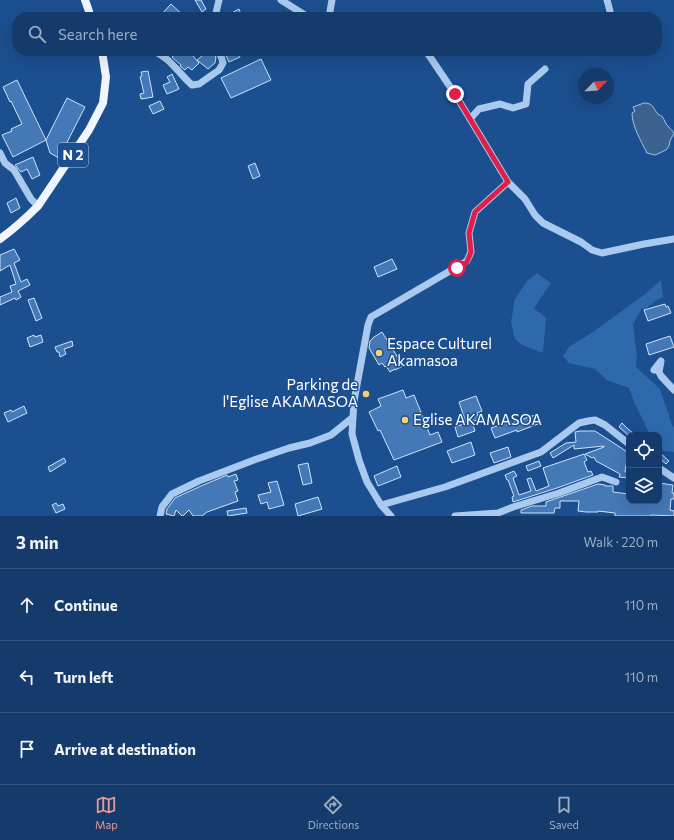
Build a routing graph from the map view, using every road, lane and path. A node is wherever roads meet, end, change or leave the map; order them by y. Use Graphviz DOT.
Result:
graph roads {
  1 [pos="85,0"];
  2 [pos="219,0"];
  3 [pos="281,0"];
  4 [pos="332,0"];
  5 [pos="607,0"];
  6 [pos="89,12"];
  7 [pos="216,12"];
  8 [pos="300,12"];
  9 [pos="330,12"];
  10 [pos="610,12"];
  11 [pos="103,56"];
  12 [pos="162,56"];
  13 [pos="221,56"];
  14 [pos="429,56"];
  15 [pos="546,69"];
  16 [pos="470,119"];
  17 [pos="0,152"];
  18 [pos="508,182"];
  19 [pos="38,206"];
  20 [pos="0,239"];
  21 [pos="674,239"];
  22 [pos="654,370"];
  23 [pos="674,390"];
  24 [pos="352,418"];
  25 [pos="626,442"];
  26 [pos="662,470"];
  27 [pos="674,478"];
  28 [pos="616,482"];
  29 [pos="381,505"];
  30 [pos="160,516"];
  31 [pos="391,516"];
  32 [pos="455,516"];
  1 -- 6 [label="main road"];
  2 -- 7 [label="street"];
  3 -- 8 [label="street"];
  4 -- 9 [label="street"];
  5 -- 10 [label="street"];
  11 -- 19 [label="main road, N 2"];
  12 -- 13 [label="street"];
  14 -- 16 [label="street"];
  15 -- 16 [label="street"];
  16 -- 18 [label="street"];
  17 -- 19 [label="street"];
  18 -- 21 [label="street"];
  18 -- 24 [label="street"];
  19 -- 20 [label="main road, N 2"];
  22 -- 23 [label="street"];
  24 -- 29 [label="street"];
  24 -- 30 [label="street"];
  25 -- 29 [label="street"];
  26 -- 27 [label="street"];
  28 -- 32 [label="street"];
  29 -- 31 [label="street"];
}
